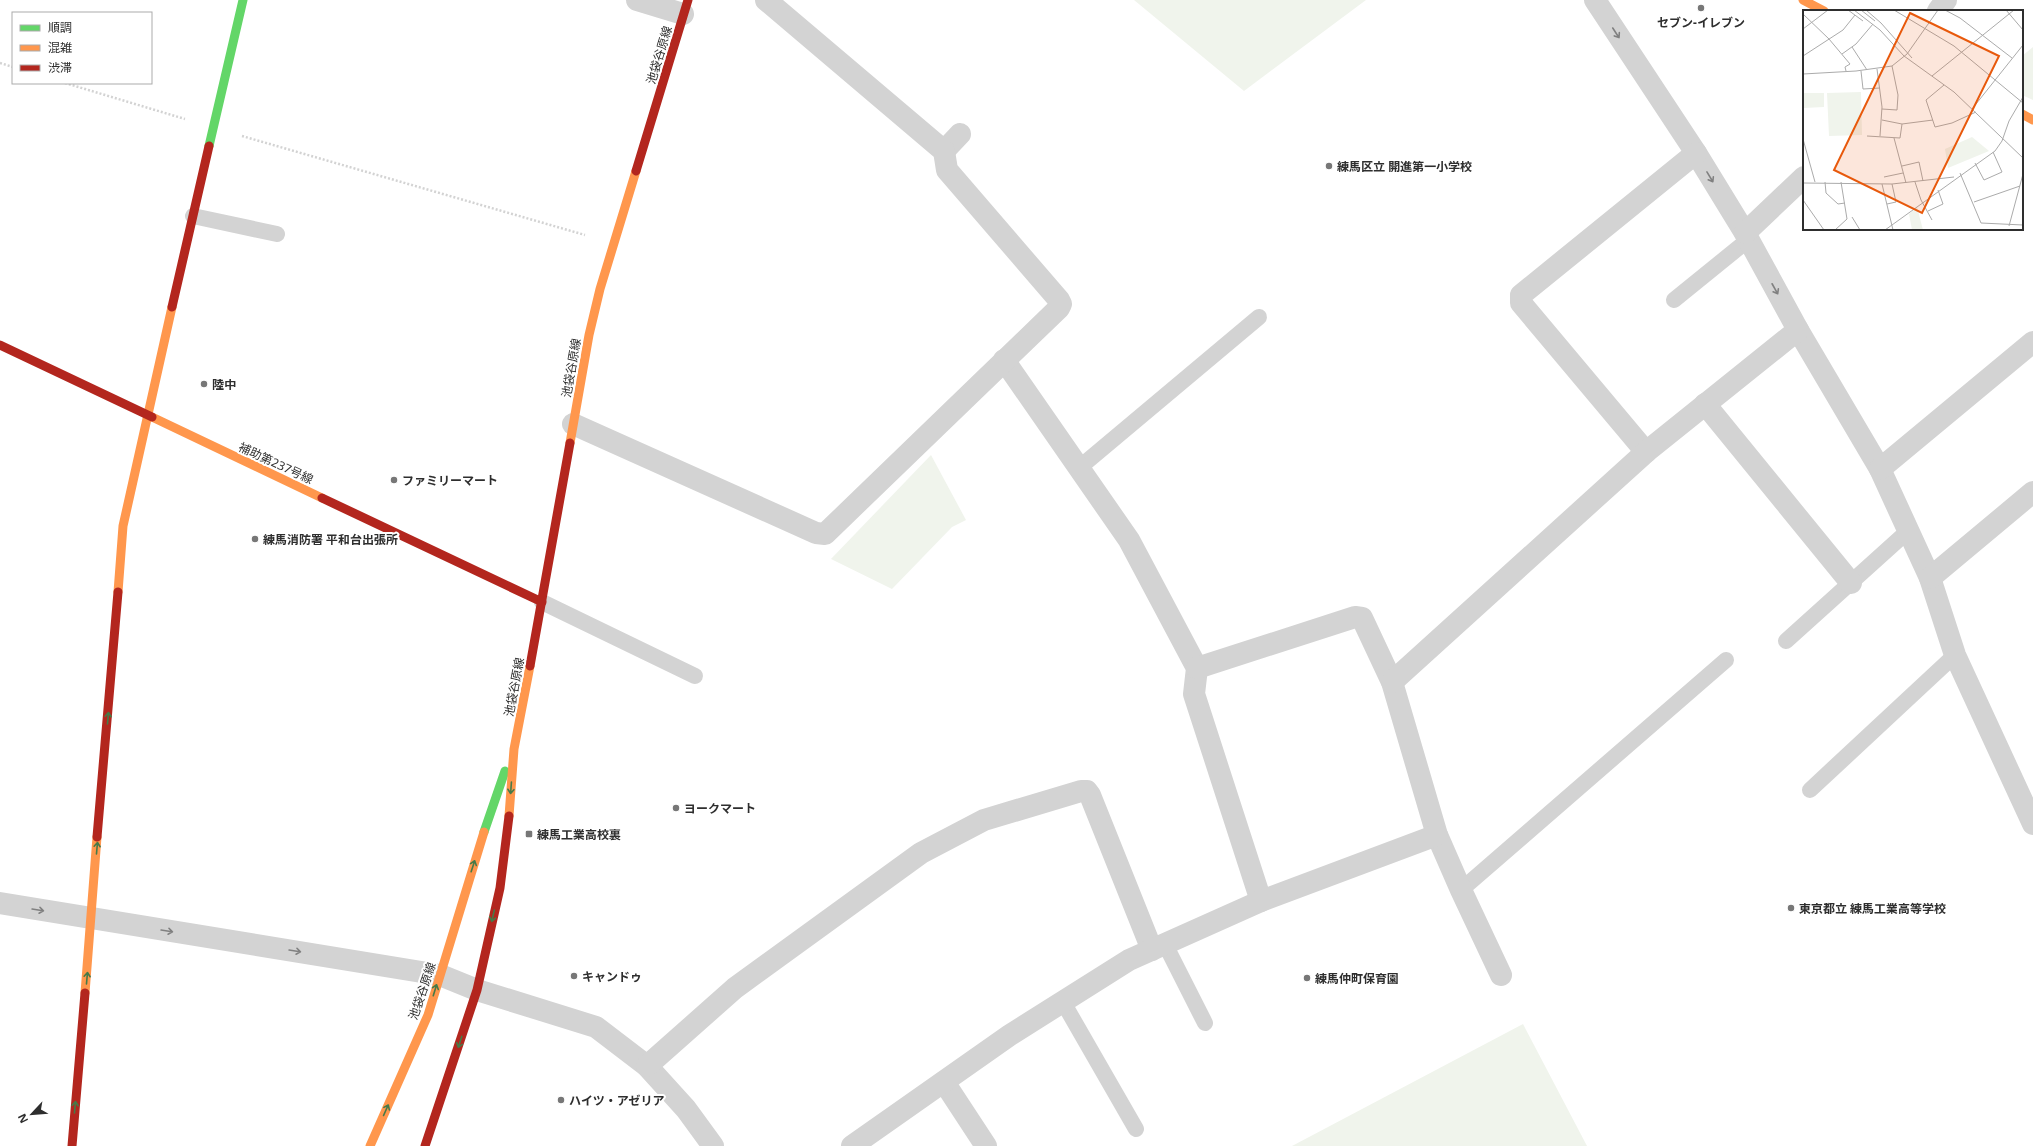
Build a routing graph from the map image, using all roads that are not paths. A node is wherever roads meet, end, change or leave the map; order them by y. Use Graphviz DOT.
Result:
graph roads {
  1 [pos="244,0"];
  2 [pos="637,0"];
  3 [pos="766,0"];
  4 [pos="1595,0"];
  5 [pos="1803,0"];
  6 [pos="1946,0"];
  7 [pos="686,7"];
  8 [pos="1822,10"];
  9 [pos="1939,10"];
  10 [pos="2023,115"];
  11 [pos="2033,120"];
  12 [pos="960,134"];
  13 [pos="944,151"];
  14 [pos="1696,153"];
  15 [pos="1803,178"];
  16 [pos="193,216"];
  17 [pos="277,234"];
  18 [pos="1746,237"];
  19 [pos="1674,300"];
  20 [pos="1259,317"];
  21 [pos="1798,330"];
  22 [pos="2033,342"];
  23 [pos="0,345"];
  24 [pos="1004,360"];
  25 [pos="1705,404"];
  26 [pos="147,414"];
  27 [pos="573,424"];
  28 [pos="1646,452"];
  29 [pos="1079,468"];
  30 [pos="1880,469"];
  31 [pos="2033,492"];
  32 [pos="1908,531"];
  33 [pos="1930,578"];
  34 [pos="1851,582"];
  35 [pos="542,602"];
  36 [pos="1786,641"];
  37 [pos="1955,655"];
  38 [pos="1726,660"];
  39 [pos="1197,668"];
  40 [pos="695,676"];
  41 [pos="1392,682"];
  42 [pos="514,749"];
  43 [pos="1810,790"];
  44 [pos="2033,824"];
  45 [pos="1437,835"];
  46 [pos="1460,890"];
  47 [pos="1261,902"];
  48 [pos="0,903"];
  49 [pos="92,919"];
  50 [pos="1158,947"];
  51 [pos="440,975"];
  52 [pos="1501,975"];
  53 [pos="477,990"];
  54 [pos="1062,1002"];
  55 [pos="1205,1023"];
  56 [pos="647,1066"];
  57 [pos="944,1082"];
  58 [pos="1136,1129"];
  59 [pos="427,1142"];
  60 [pos="72,1146"];
  61 [pos="370,1146"];
  62 [pos="712,1146"];
  63 [pos="852,1146"];
  64 [pos="986,1146"];
  1 -- 16 [label="street"];
  2 -- 7 [label="street"];
  3 -- 13 [label="street"];
  4 -- 14 [label="street, one-way"];
  5 -- 8 [label="street"];
  6 -- 9 [label="street"];
  7 -- 27 [label="street, 池袋谷原線"];
  10 -- 11 [label="street"];
  12 -- 13 [label="street"];
  13 -- 24 [label="street"];
  14 -- 18 [label="street, one-way"];
  14 -- 28 [label="street"];
  15 -- 18 [label="street"];
  16 -- 17 [label="lane"];
  16 -- 26 [label="street"];
  18 -- 19 [label="lane"];
  18 -- 21 [label="street, one-way"];
  20 -- 29 [label="lane"];
  21 -- 25 [label="street"];
  21 -- 30 [label="street"];
  22 -- 30 [label="street"];
  23 -- 26 [label="street, 補助第237号線"];
  24 -- 27 [label="street"];
  24 -- 29 [label="street"];
  25 -- 28 [label="street"];
  25 -- 34 [label="street"];
  26 -- 35 [label="street, 補助第237号線"];
  49 -- 26 [label="street, one-way"];
  27 -- 35 [label="street, 池袋谷原線"];
  28 -- 41 [label="street"];
  29 -- 39 [label="street"];
  30 -- 32 [label="street"];
  31 -- 33 [label="street"];
  32 -- 33 [label="street"];
  32 -- 34 [label="lane"];
  33 -- 37 [label="street"];
  34 -- 36 [label="lane"];
  35 -- 40 [label="lane"];
  35 -- 42 [label="street, 池袋谷原線"];
  37 -- 43 [label="lane"];
  37 -- 44 [label="street"];
  38 -- 46 [label="lane"];
  39 -- 41 [label="street"];
  39 -- 47 [label="street"];
  41 -- 45 [label="street"];
  51 -- 42 [label="street, 池袋谷原線, one-way"];
  42 -- 53 [label="street, 池袋谷原線, one-way"];
  45 -- 46 [label="street"];
  45 -- 47 [label="street"];
  46 -- 52 [label="street"];
  47 -- 50 [label="street"];
  48 -- 49 [label="street, one-way"];
  49 -- 51 [label="street, one-way"];
  60 -- 49 [label="street, one-way"];
  50 -- 54 [label="street"];
  50 -- 55 [label="lane"];
  50 -- 56 [label="street"];
  51 -- 53 [label="street"];
  61 -- 51 [label="street, 池袋谷原線, one-way"];
  53 -- 56 [label="street"];
  53 -- 59 [label="street, 池袋谷原線, one-way"];
  54 -- 57 [label="street"];
  54 -- 58 [label="lane"];
  56 -- 62 [label="street"];
  57 -- 63 [label="street"];
  57 -- 64 [label="street"];
}
